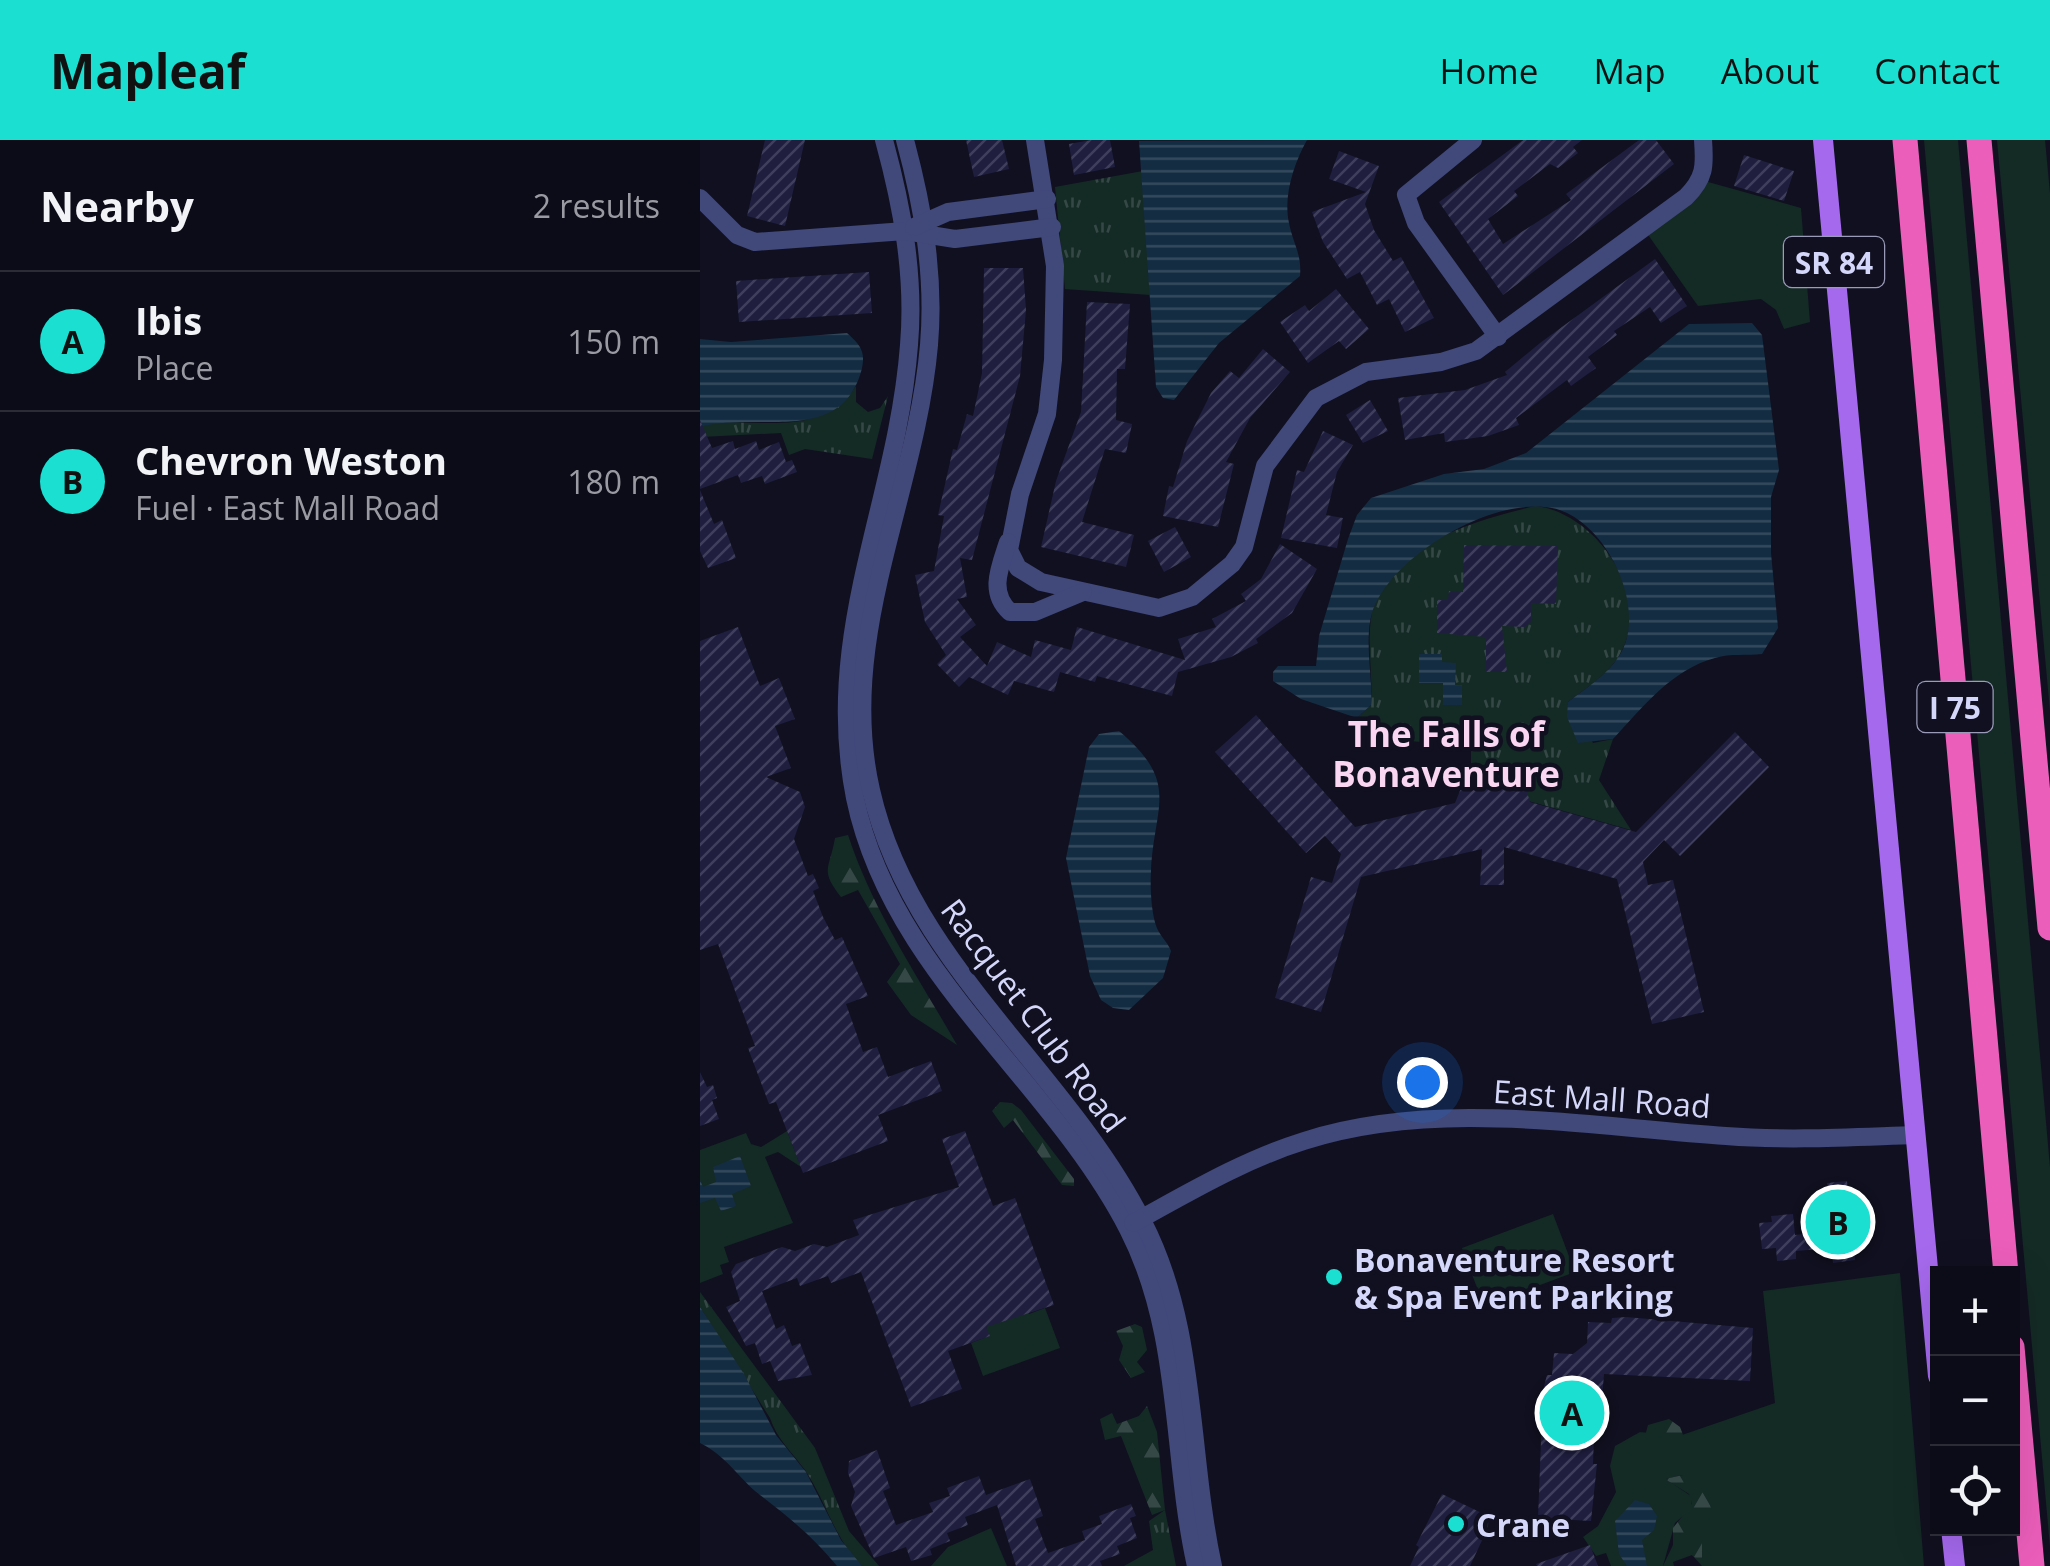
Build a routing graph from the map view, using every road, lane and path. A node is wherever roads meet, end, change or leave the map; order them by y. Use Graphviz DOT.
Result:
graph roads {
  1 [pos="884,140"];
  2 [pos="905,140"];
  3 [pos="1035,140"];
  4 [pos="1473,140"];
  5 [pos="1703,140"];
  6 [pos="1823,140"];
  7 [pos="1905,140"];
  8 [pos="1980,140"];
  9 [pos="700,198"];
  10 [pos="1047,199"];
  11 [pos="1052,228"];
  12 [pos="925,230"];
  13 [pos="904,231"];
  14 [pos="1498,337"];
  15 [pos="1008,542"];
  16 [pos="1083,592"];
  17 [pos="2050,928"];
  18 [pos="1916,1135"];
  19 [pos="1134,1222"];
  20 [pos="2005,1266"];
  21 [pos="1936,1356"];
  22 [pos="2013,1356"];
  23 [pos="1952,1536"];
  24 [pos="1196,1566"];
  25 [pos="1213,1566"];
  26 [pos="1954,1566"];
  27 [pos="2032,1566"];
  1 -- 13 [label="street, Racquet Club Road"];
  2 -- 12 [label="street, Racquet Club Road"];
  3 -- 10 [label="street"];
  4 -- 14 [label="street"];
  5 -- 14 [label="street"];
  6 -- 18 [label="main road, SR 84"];
  7 -- 20 [label="highway, I 75"];
  8 -- 17 [label="highway, I 75"];
  9 -- 13 [label="street"];
  10 -- 11 [label="street"];
  10 -- 12 [label="street"];
  11 -- 12 [label="street"];
  11 -- 15 [label="street"];
  12 -- 13 [label="street"];
  12 -- 19 [label="street, Racquet Club Road"];
  13 -- 19 [label="street, Racquet Club Road"];
  14 -- 16 [label="street"];
  15 -- 16 [label="street"];
  15 -- 16 [label="street"];
  18 -- 19 [label="street, East Mall Road"];
  18 -- 21 [label="main road, SR 84"];
  19 -- 24 [label="street, Racquet Club Road"];
  19 -- 25 [label="street, Racquet Club Road"];
  22 -- 27 [label="highway"];
  23 -- 26 [label="main road"];
}
